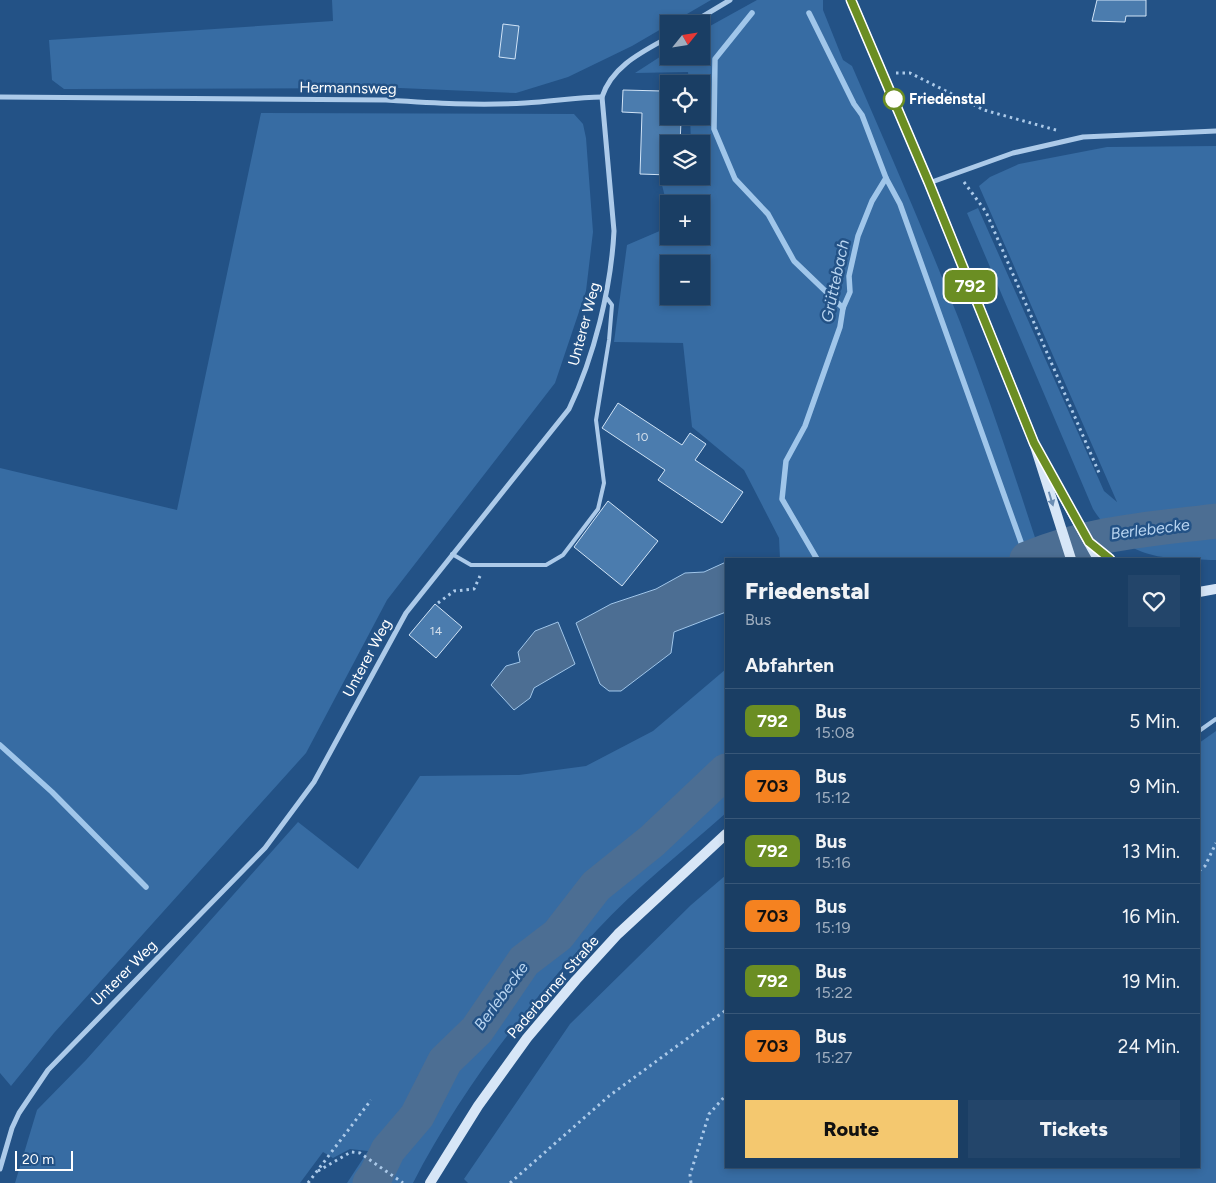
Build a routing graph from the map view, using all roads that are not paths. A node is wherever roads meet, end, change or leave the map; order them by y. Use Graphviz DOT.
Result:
graph roads {
  1 [pos="730,0"];
  2 [pos="851,0"];
  3 [pos="705,15"];
  4 [pos="660,43"];
  5 [pos="602,96"];
  6 [pos="0,97"];
  7 [pos="1216,132"];
  8 [pos="929,183"];
  9 [pos="606,297"];
  10 [pos="1034,443"];
  11 [pos="452,554"];
  12 [pos="1071,558"];
  13 [pos="1105,558"];
  14 [pos="1216,589"];
  15 [pos="1200,592"];
  16 [pos="1216,719"];
  17 [pos="1200,730"];
  18 [pos="725,835"];
  19 [pos="0,1169"];
  20 [pos="434,1182"];
  1 -- 3 [label="street"];
  2 -- 8 [label="main road"];
  4 -- 5 [label="street"];
  5 -- 6 [label="street, Hermannsweg"];
  5 -- 9 [label="street, Unterer Weg"];
  7 -- 8 [label="street"];
  8 -- 10 [label="main road"];
  9 -- 11 [label="street, Unterer Weg"];
  9 -- 11 [label="lane"];
  10 -- 12 [label="main road, one-way"];
  10 -- 13 [label="main road"];
  11 -- 19 [label="street, Unterer Weg"];
  14 -- 15 [label="main road"];
  16 -- 17 [label="lane"];
  18 -- 20 [label="main road, Paderborner Straße"];
}
